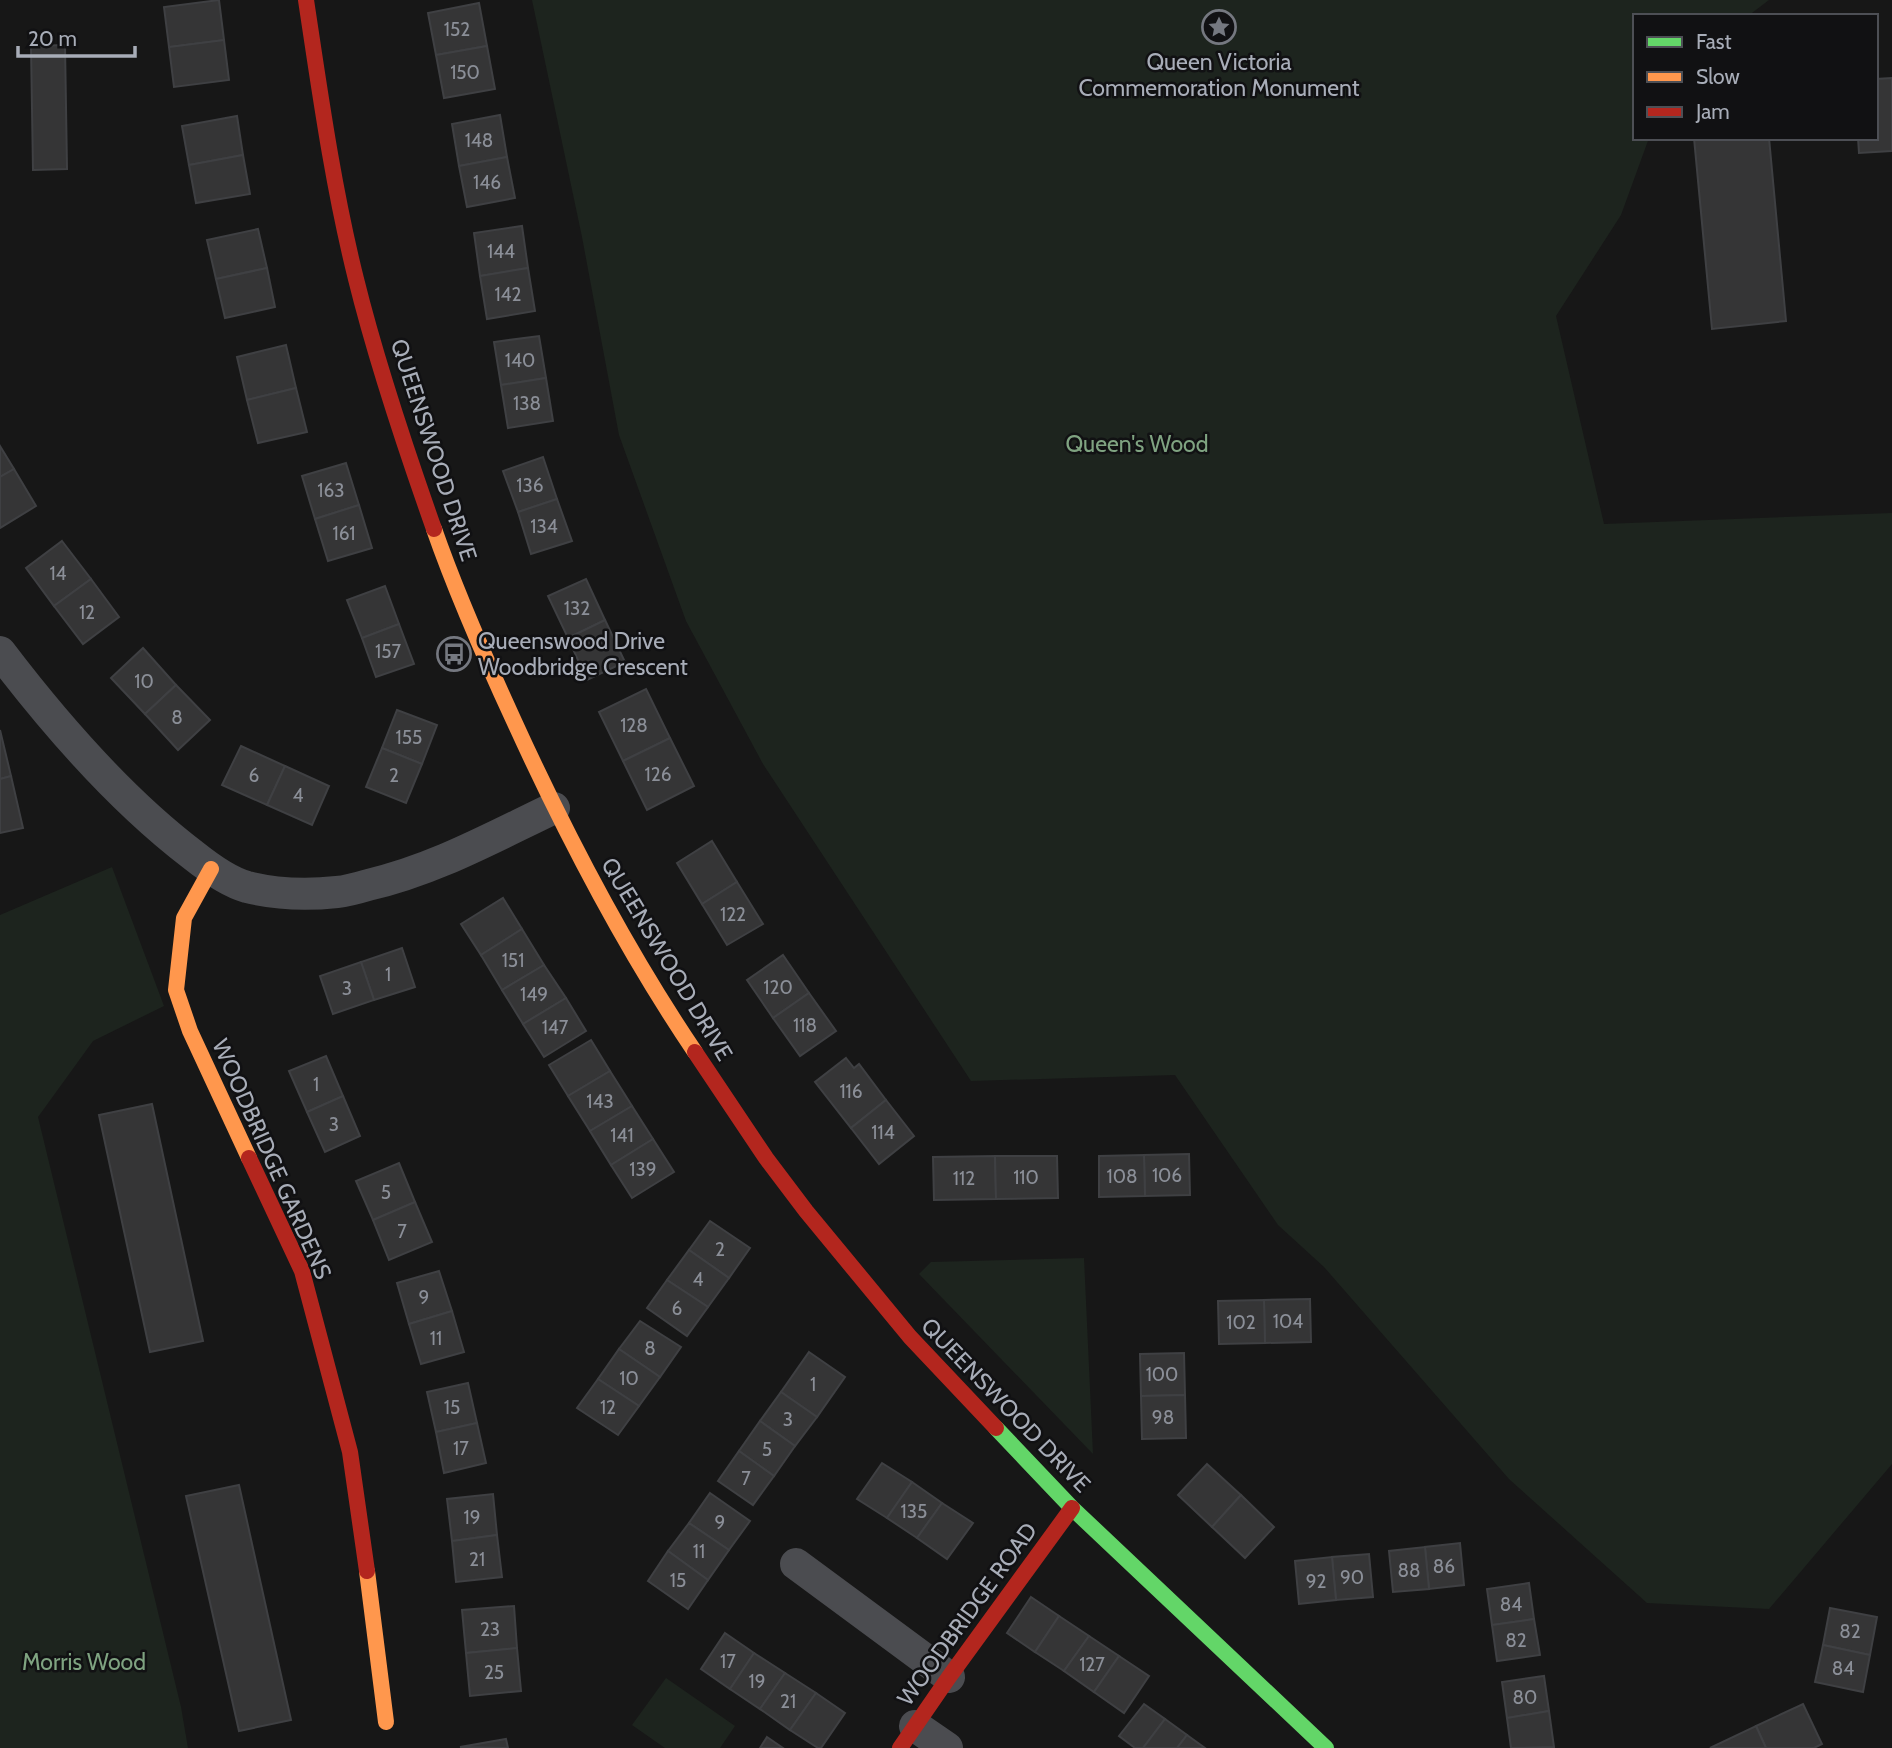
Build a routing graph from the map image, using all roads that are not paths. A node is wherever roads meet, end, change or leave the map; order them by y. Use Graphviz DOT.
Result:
graph roads {
  1 [pos="306,0"];
  2 [pos="0,652"];
  3 [pos="554,808"];
  4 [pos="211,869"];
  5 [pos="1072,1508"];
  6 [pos="796,1564"];
  7 [pos="949,1676"];
  8 [pos="386,1723"];
  9 [pos="907,1737"];
  10 [pos="947,1748"];
  11 [pos="1326,1748"];
  1 -- 3 [label="street, QUEENSWOOD DRIVE"];
  2 -- 4 [label="street"];
  3 -- 4 [label="street"];
  3 -- 5 [label="street, QUEENSWOOD DRIVE"];
  4 -- 8 [label="street, WOODBRIDGE GARDENS"];
  5 -- 7 [label="street, WOODBRIDGE ROAD"];
  5 -- 11 [label="street, QUEENSWOOD DRIVE"];
  6 -- 7 [label="street"];
  7 -- 9 [label="street, WOODBRIDGE ROAD"];
  9 -- 10 [label="street"];
}
